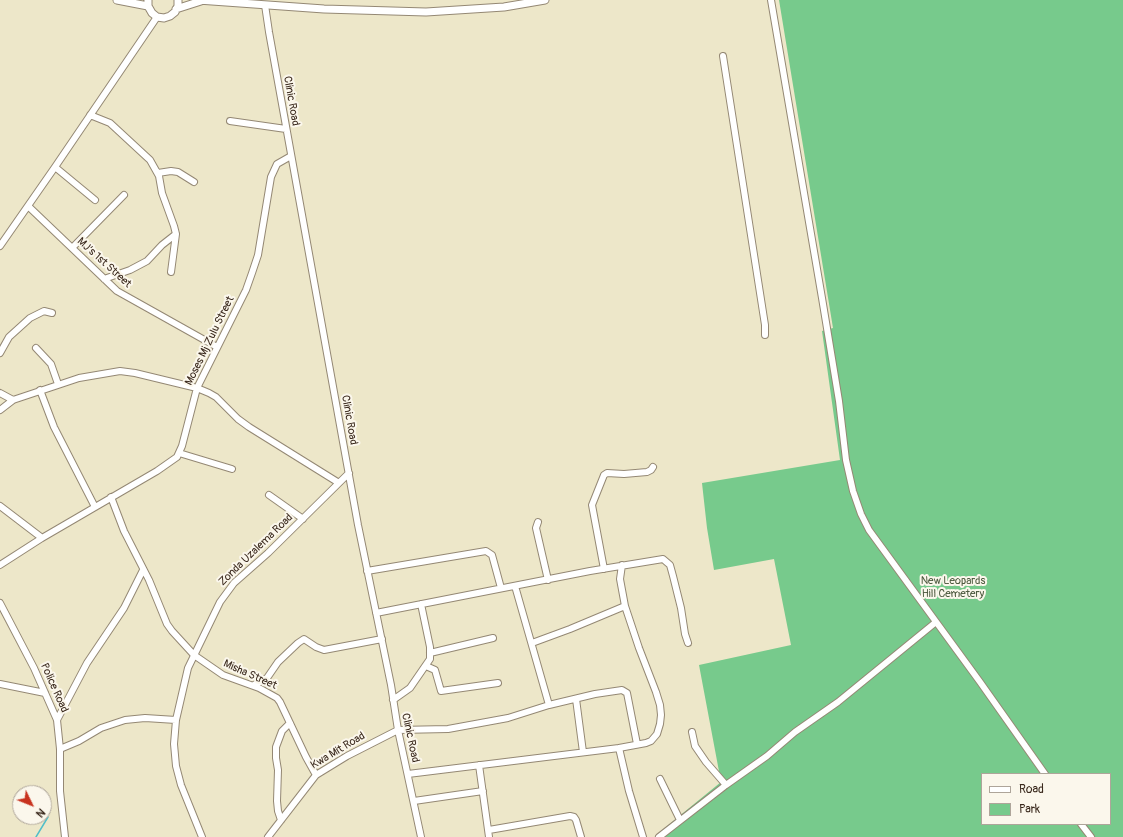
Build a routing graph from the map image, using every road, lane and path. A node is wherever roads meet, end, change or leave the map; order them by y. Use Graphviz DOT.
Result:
graph roads {
  1 [pos="117,0"];
  2 [pos="178,0"];
  3 [pos="200,0"];
  4 [pos="545,0"];
  5 [pos="770,0"];
  6 [pos="148,3"];
  7 [pos="265,5"];
  8 [pos="176,9"];
  9 [pos="157,17"];
  10 [pos="723,56"];
  11 [pos="90,116"];
  12 [pos="230,121"];
  13 [pos="286,129"];
  14 [pos="291,156"];
  15 [pos="55,167"];
  16 [pos="158,173"];
  17 [pos="194,182"];
  18 [pos="124,195"];
  19 [pos="95,200"];
  20 [pos="28,206"];
  21 [pos="176,234"];
  22 [pos="0,246"];
  23 [pos="72,248"];
  24 [pos="170,272"];
  25 [pos="104,279"];
  26 [pos="52,314"];
  27 [pos="765,335"];
  28 [pos="217,347"];
  29 [pos="36,348"];
  30 [pos="0,353"];
  31 [pos="58,384"];
  32 [pos="197,388"];
  33 [pos="40,390"];
  34 [pos="0,393"];
  35 [pos="13,400"];
  36 [pos="0,410"];
  37 [pos="179,453"];
  38 [pos="653,467"];
  39 [pos="232,469"];
  40 [pos="349,474"];
  41 [pos="339,483"];
  42 [pos="269,495"];
  43 [pos="111,498"];
  44 [pos="0,506"];
  45 [pos="95,507"];
  46 [pos="302,519"];
  47 [pos="538,522"];
  48 [pos="42,538"];
  49 [pos="0,565"];
  50 [pos="622,565"];
  51 [pos="604,569"];
  52 [pos="143,570"];
  53 [pos="367,571"];
  54 [pos="548,580"];
  55 [pos="515,586"];
  56 [pos="501,588"];
  57 [pos="0,603"];
  58 [pos="422,604"];
  59 [pos="625,606"];
  60 [pos="376,613"];
  61 [pos="936,622"];
  62 [pos="493,638"];
  63 [pos="382,639"];
  64 [pos="532,642"];
  65 [pos="688,643"];
  66 [pos="430,652"];
  67 [pos="194,655"];
  68 [pos="426,666"];
  69 [pos="498,683"];
  70 [pos="0,684"];
  71 [pos="254,686"];
  72 [pos="45,693"];
  73 [pos="576,699"];
  74 [pos="393,700"];
  75 [pos="549,705"];
  76 [pos="58,720"];
  77 [pos="176,720"];
  78 [pos="290,723"];
  79 [pos="398,730"];
  80 [pos="692,732"];
  81 [pos="637,744"];
  82 [pos="619,748"];
  83 [pos="60,749"];
  84 [pos="582,752"];
  85 [pos="479,765"];
  86 [pos="1044,773"];
  87 [pos="408,774"];
  88 [pos="316,775"];
  89 [pos="660,779"];
  90 [pos="726,785"];
  91 [pos="483,791"];
  92 [pos="414,801"];
  93 [pos="281,820"];
  94 [pos="680,820"];
  95 [pos="1082,825"];
  96 [pos="489,830"];
  97 [pos="65,837"];
  98 [pos="202,837"];
  99 [pos="268,837"];
  100 [pos="421,837"];
  101 [pos="490,837"];
  102 [pos="581,837"];
  103 [pos="643,837"];
  104 [pos="659,837"];
  105 [pos="1091,837"];
  1 -- 6 [label="main road"];
  2 -- 8 [label="main road"];
  3 -- 7 [label="main road"];
  3 -- 8 [label="main road"];
  4 -- 7 [label="main road"];
  5 -- 61 [label="street"];
  6 -- 9 [label="main road"];
  7 -- 13 [label="street, Clinic Road"];
  8 -- 9 [label="main road"];
  9 -- 11 [label="street"];
  10 -- 27 [label="street"];
  11 -- 15 [label="street"];
  11 -- 16 [label="street"];
  12 -- 13 [label="street"];
  13 -- 14 [label="street, Clinic Road"];
  14 -- 28 [label="street, Moses Mj Zulu Street"];
  14 -- 40 [label="street, Clinic Road"];
  15 -- 19 [label="street"];
  15 -- 20 [label="street"];
  16 -- 17 [label="street"];
  16 -- 21 [label="street"];
  18 -- 23 [label="street"];
  20 -- 22 [label="street"];
  20 -- 23 [label="street, MJ’s 1st Street"];
  21 -- 24 [label="street"];
  21 -- 25 [label="street"];
  23 -- 25 [label="street, MJ’s 1st Street"];
  25 -- 28 [label="street, MJ’s 1st Street"];
  26 -- 30 [label="street"];
  28 -- 32 [label="street, Moses Mj Zulu Street"];
  29 -- 31 [label="street"];
  31 -- 32 [label="street"];
  31 -- 33 [label="street"];
  32 -- 37 [label="street, Moses Mj Zulu Street"];
  32 -- 41 [label="street"];
  33 -- 35 [label="street"];
  33 -- 45 [label="street"];
  34 -- 35 [label="street"];
  35 -- 36 [label="street"];
  37 -- 39 [label="street"];
  37 -- 43 [label="street"];
  38 -- 51 [label="street"];
  40 -- 41 [label="street, Zonda Uzalema Road"];
  40 -- 53 [label="street, Clinic Road"];
  41 -- 46 [label="street, Zonda Uzalema Road"];
  42 -- 46 [label="street"];
  43 -- 45 [label="street"];
  43 -- 52 [label="street, Misha Street"];
  44 -- 48 [label="street"];
  45 -- 48 [label="street"];
  46 -- 67 [label="street, Zonda Uzalema Road"];
  47 -- 54 [label="street"];
  48 -- 49 [label="street"];
  50 -- 51 [label="street"];
  50 -- 59 [label="street"];
  50 -- 65 [label="street"];
  51 -- 54 [label="street"];
  52 -- 67 [label="street, Misha Street"];
  52 -- 76 [label="street"];
  53 -- 56 [label="street"];
  53 -- 60 [label="street, Clinic Road"];
  54 -- 55 [label="street"];
  55 -- 56 [label="street"];
  55 -- 64 [label="street"];
  56 -- 58 [label="street"];
  57 -- 72 [label="street, Police Road"];
  58 -- 60 [label="street"];
  58 -- 66 [label="street"];
  59 -- 64 [label="street"];
  59 -- 81 [label="street"];
  60 -- 63 [label="street, Clinic Road"];
  61 -- 86 [label="street"];
  61 -- 90 [label="street"];
  62 -- 66 [label="street"];
  63 -- 71 [label="street"];
  63 -- 74 [label="street, Clinic Road"];
  64 -- 75 [label="street"];
  66 -- 68 [label="street"];
  67 -- 71 [label="street, Misha Street"];
  67 -- 77 [label="street, Zonda Uzalema Road"];
  68 -- 69 [label="street"];
  68 -- 74 [label="street"];
  70 -- 72 [label="street"];
  71 -- 78 [label="street, Misha Street"];
  72 -- 76 [label="street, Police Road"];
  73 -- 75 [label="street"];
  73 -- 81 [label="street"];
  73 -- 84 [label="street"];
  74 -- 79 [label="street, Clinic Road"];
  75 -- 79 [label="street"];
  76 -- 83 [label="street, Police Road"];
  77 -- 83 [label="street"];
  77 -- 98 [label="street, Zonda Uzalema Road"];
  78 -- 88 [label="street, Misha Street"];
  78 -- 93 [label="street"];
  79 -- 87 [label="street, Clinic Road"];
  79 -- 88 [label="street, Kwa Mit Road"];
  80 -- 90 [label="street"];
  81 -- 82 [label="street"];
  82 -- 84 [label="street"];
  82 -- 103 [label="street"];
  83 -- 97 [label="street, Police Road"];
  84 -- 85 [label="street"];
  85 -- 87 [label="street"];
  85 -- 91 [label="street"];
  87 -- 92 [label="street, Clinic Road"];
  88 -- 93 [label="street, Kwa Mit Road"];
  89 -- 94 [label="street"];
  90 -- 94 [label="street"];
  91 -- 92 [label="street"];
  91 -- 96 [label="street"];
  92 -- 100 [label="street, Clinic Road"];
  93 -- 99 [label="street, Kwa Mit Road"];
  94 -- 104 [label="street"];
  95 -- 105 [label="street"];
  96 -- 101 [label="street"];
  96 -- 102 [label="street"];
}
